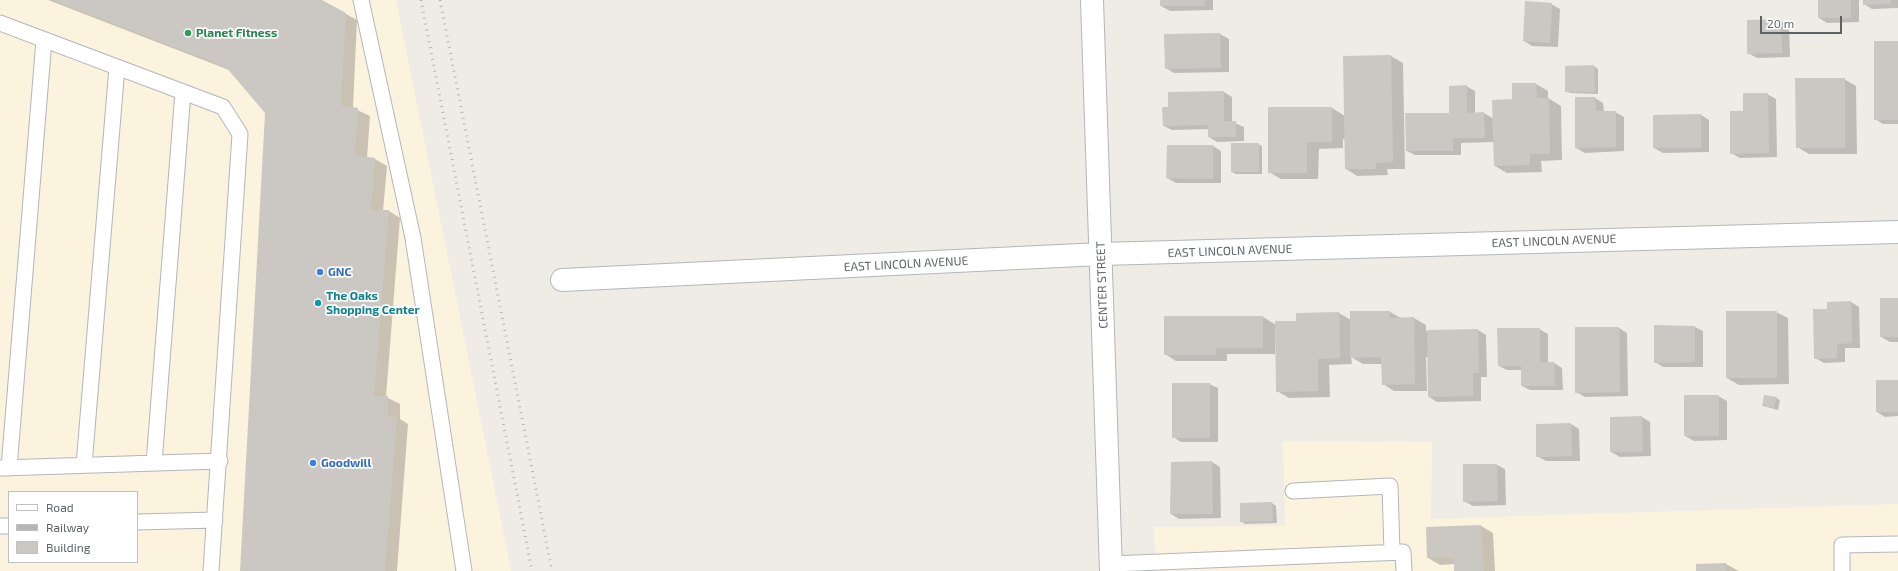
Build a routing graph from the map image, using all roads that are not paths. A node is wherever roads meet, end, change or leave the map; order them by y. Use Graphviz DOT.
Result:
graph roads {
  1 [pos="361,0"];
  2 [pos="1092,0"];
  3 [pos="0,23"];
  4 [pos="44,40"];
  5 [pos="117,67"];
  6 [pos="183,92"];
  7 [pos="1898,232"];
  8 [pos="1101,254"];
  9 [pos="562,280"];
  10 [pos="220,461"];
  11 [pos="154,463"];
  12 [pos="84,465"];
  13 [pos="5,468"];
  14 [pos="1293,490"];
  15 [pos="215,520"];
  16 [pos="138,522"];
  17 [pos="1898,544"];
  18 [pos="1392,552"];
  19 [pos="1192,566"];
  20 [pos="1111,568"];
  21 [pos="211,571"];
  22 [pos="464,571"];
  23 [pos="1404,571"];
  24 [pos="1842,571"];
  1 -- 22 [label="lane"];
  2 -- 8 [label="street, CENTER STREET"];
  3 -- 4 [label="lane"];
  4 -- 5 [label="lane"];
  4 -- 13 [label="lane"];
  5 -- 6 [label="lane"];
  5 -- 12 [label="lane"];
  6 -- 10 [label="lane"];
  6 -- 11 [label="lane"];
  7 -- 8 [label="street, EAST LINCOLN AVENUE"];
  8 -- 9 [label="street, EAST LINCOLN AVENUE"];
  8 -- 20 [label="street, CENTER STREET"];
  10 -- 11 [label="lane"];
  10 -- 15 [label="lane"];
  11 -- 12 [label="lane"];
  12 -- 13 [label="lane"];
  14 -- 18 [label="lane"];
  15 -- 16 [label="lane"];
  15 -- 21 [label="lane"];
  17 -- 24 [label="lane"];
  18 -- 19 [label="lane"];
  18 -- 23 [label="lane"];
  19 -- 20 [label="lane"];
}
